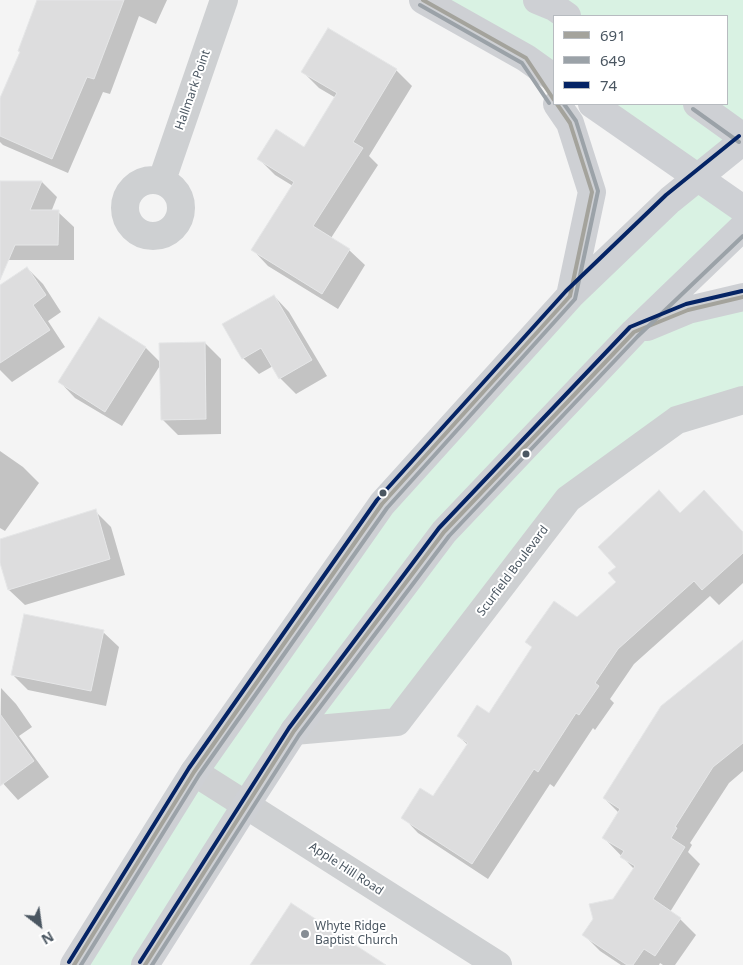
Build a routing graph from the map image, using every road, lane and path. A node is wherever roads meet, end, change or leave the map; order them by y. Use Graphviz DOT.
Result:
graph roads {
  1 [pos="224,0"];
  2 [pos="423,0"];
  3 [pos="537,0"];
  4 [pos="566,15"];
  5 [pos="526,58"];
  6 [pos="553,77"];
  7 [pos="553,98"];
  8 [pos="558,105"];
  9 [pos="593,105"];
  10 [pos="698,105"];
  11 [pos="743,137"];
  12 [pos="743,141"];
  13 [pos="696,178"];
  14 [pos="162,180"];
  15 [pos="743,209"];
  16 [pos="743,227"];
  17 [pos="570,296"];
  18 [pos="743,297"];
  19 [pos="634,332"];
  20 [pos="743,400"];
  21 [pos="294,732"];
  22 [pos="194,772"];
  23 [pos="246,805"];
  24 [pos="74,965"];
  25 [pos="145,965"];
  26 [pos="498,965"];
  1 -- 14 [label="street, Hallmark Point"];
  2 -- 5 [label="street"];
  3 -- 4 [label="street"];
  5 -- 6 [label="street"];
  5 -- 7 [label="street"];
  8 -- 17 [label="street"];
  9 -- 13 [label="street"];
  10 -- 11 [label="street"];
  12 -- 13 [label="street"];
  13 -- 15 [label="street"];
  13 -- 17 [label="street"];
  16 -- 19 [label="street"];
  17 -- 22 [label="street"];
  18 -- 19 [label="street"];
  19 -- 21 [label="street"];
  20 -- 21 [label="street, Scurfield Boulevard"];
  21 -- 23 [label="street"];
  22 -- 23 [label="street, Apple Hill Road"];
  22 -- 24 [label="street"];
  23 -- 25 [label="street"];
  23 -- 26 [label="street, Apple Hill Road"];
}
